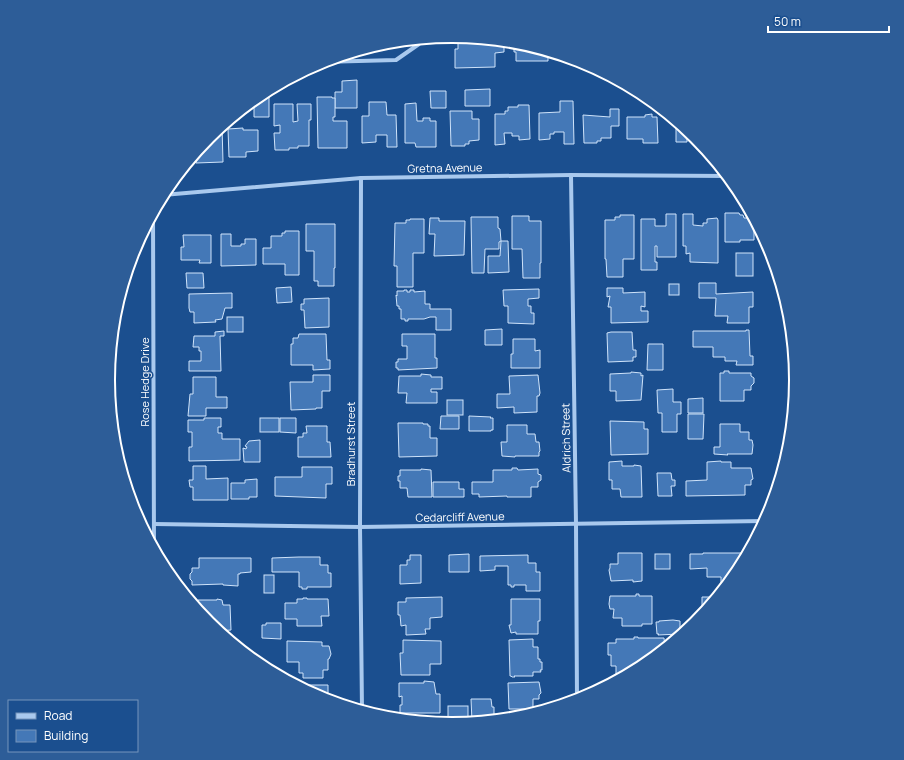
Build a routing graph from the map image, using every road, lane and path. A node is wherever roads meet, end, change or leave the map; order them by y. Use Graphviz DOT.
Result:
graph roads {
  1 [pos="417,45"];
  2 [pos="343,61"];
  3 [pos="571,175"];
  4 [pos="720,176"];
  5 [pos="361,178"];
  6 [pos="171,194"];
  7 [pos="152,227"];
  8 [pos="758,521"];
  9 [pos="154,524"];
  10 [pos="576,524"];
  11 [pos="360,527"];
  12 [pos="154,537"];
  13 [pos="577,693"];
  14 [pos="362,705"];
  1 -- 2 [label="street"];
  3 -- 4 [label="street, Gretna Avenue"];
  3 -- 5 [label="street, Gretna Avenue"];
  3 -- 10 [label="street, Aldrich Street"];
  5 -- 6 [label="street, Gretna Avenue"];
  5 -- 11 [label="street, Bradhurst Street"];
  7 -- 9 [label="street, Rose Hedge Drive"];
  8 -- 10 [label="street, Cedarcliff Avenue"];
  9 -- 11 [label="street, Cedarcliff Avenue"];
  9 -- 12 [label="street, Rose Hedge Drive"];
  10 -- 11 [label="street, Cedarcliff Avenue"];
  10 -- 13 [label="street, Aldrich Street"];
  11 -- 14 [label="street, Bradhurst Street"];
}
